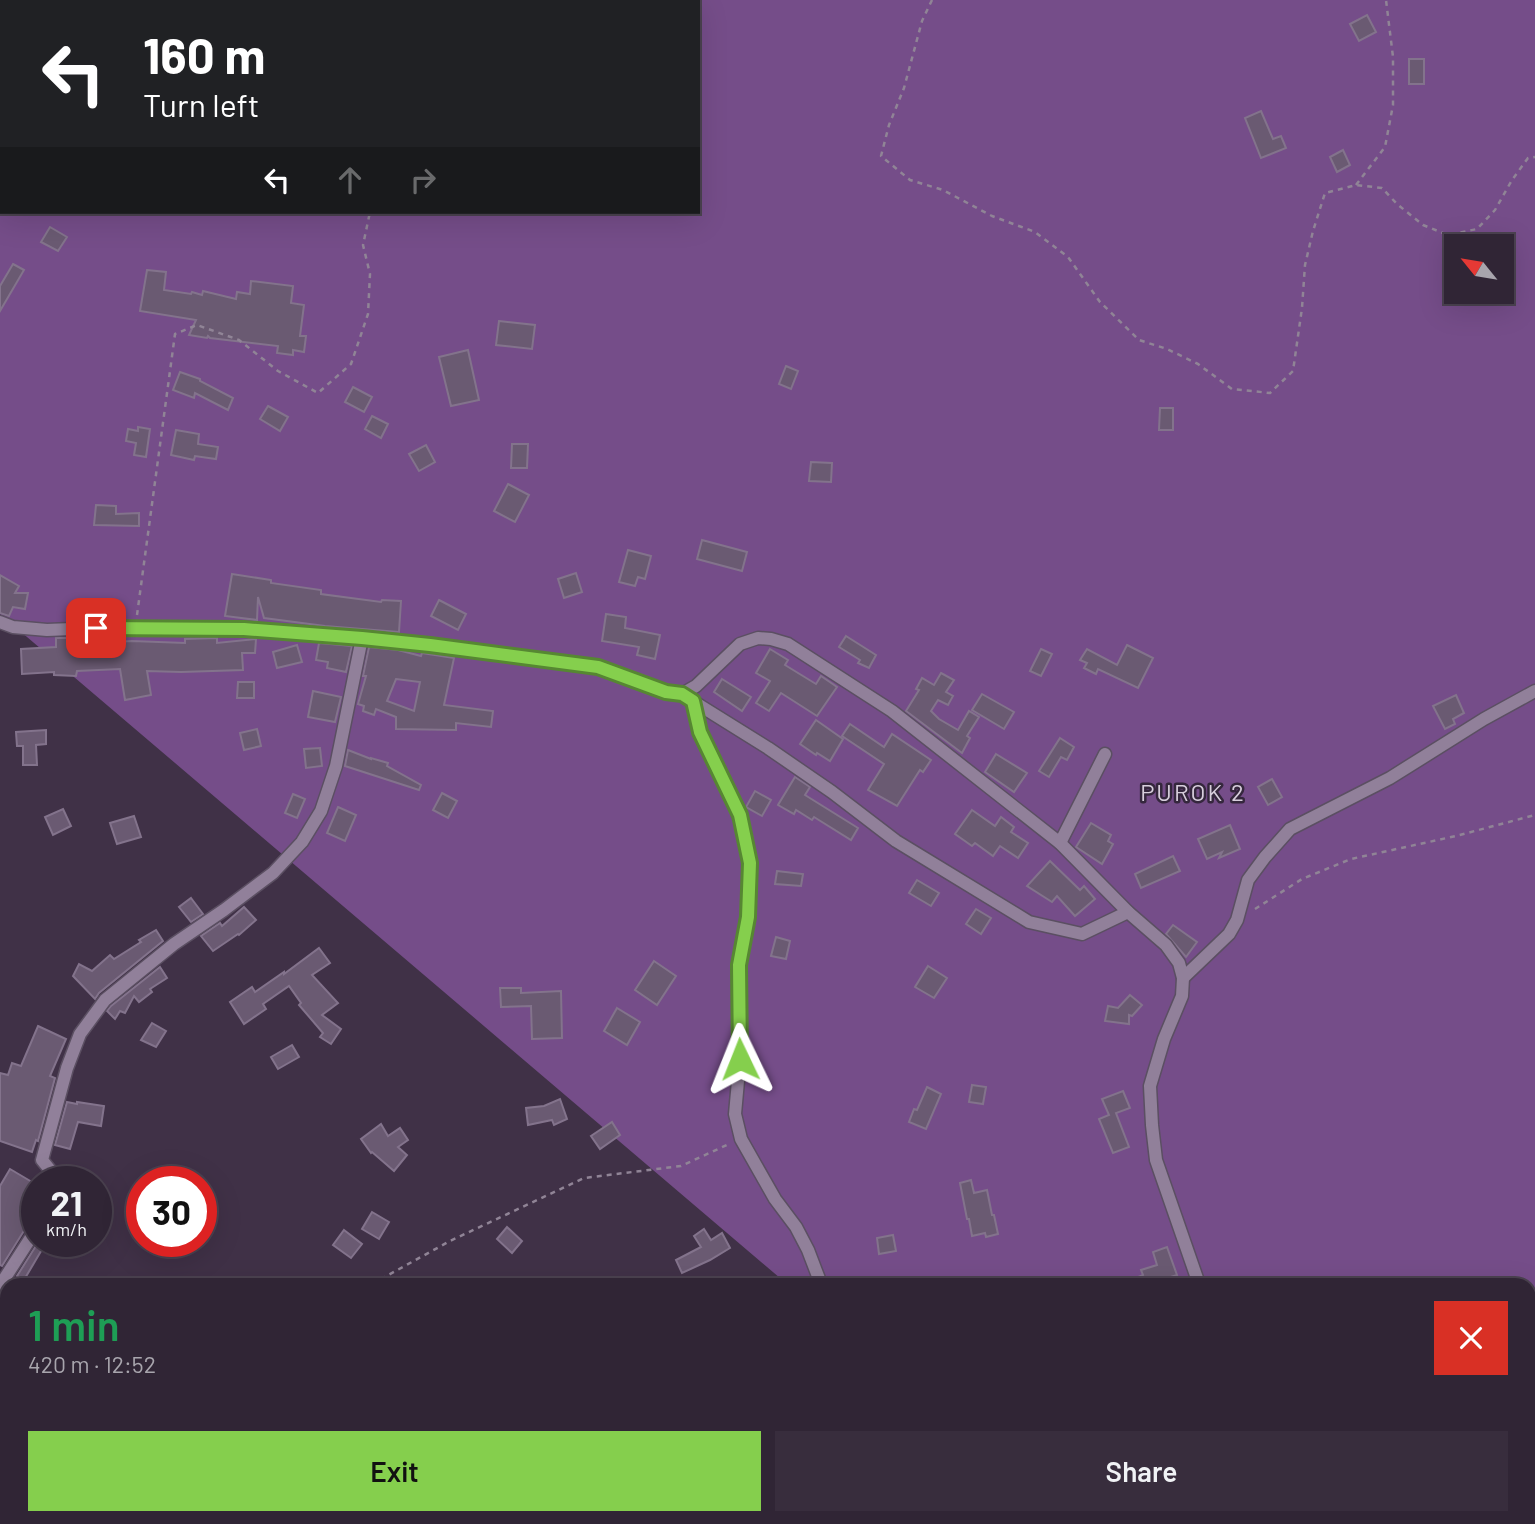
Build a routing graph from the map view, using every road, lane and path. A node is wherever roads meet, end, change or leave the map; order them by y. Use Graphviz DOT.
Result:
graph roads {
  1 [pos="932,0"];
  2 [pos="1386,0"];
  3 [pos="1535,157"];
  4 [pos="1356,185"];
  5 [pos="370,214"];
  6 [pos="0,622"];
  7 [pos="136,628"];
  8 [pos="362,638"];
  9 [pos="1535,691"];
  10 [pos="687,697"];
  11 [pos="1105,754"];
  12 [pos="1535,815"];
  13 [pos="1060,843"];
  14 [pos="1128,912"];
  15 [pos="1237,920"];
  16 [pos="1184,978"];
  17 [pos="741,1139"];
  18 [pos="47,1166"];
  19 [pos="21,1253"];
  20 [pos="5,1278"];
  21 [pos="383,1278"];
  22 [pos="819,1278"];
  23 [pos="1197,1278"];
  1 -- 4 [label="path"];
  2 -- 4 [label="path"];
  3 -- 4 [label="path"];
  5 -- 7 [label="path"];
  6 -- 7 [label="street"];
  7 -- 8 [label="street"];
  8 -- 10 [label="street"];
  8 -- 18 [label="street"];
  9 -- 15 [label="street"];
  10 -- 13 [label="street"];
  10 -- 14 [label="street"];
  10 -- 17 [label="street"];
  11 -- 13 [label="street"];
  12 -- 15 [label="path"];
  13 -- 14 [label="street"];
  14 -- 16 [label="street"];
  15 -- 16 [label="street"];
  16 -- 23 [label="street"];
  17 -- 21 [label="path"];
  17 -- 22 [label="street"];
  19 -- 20 [label="street"];
}
